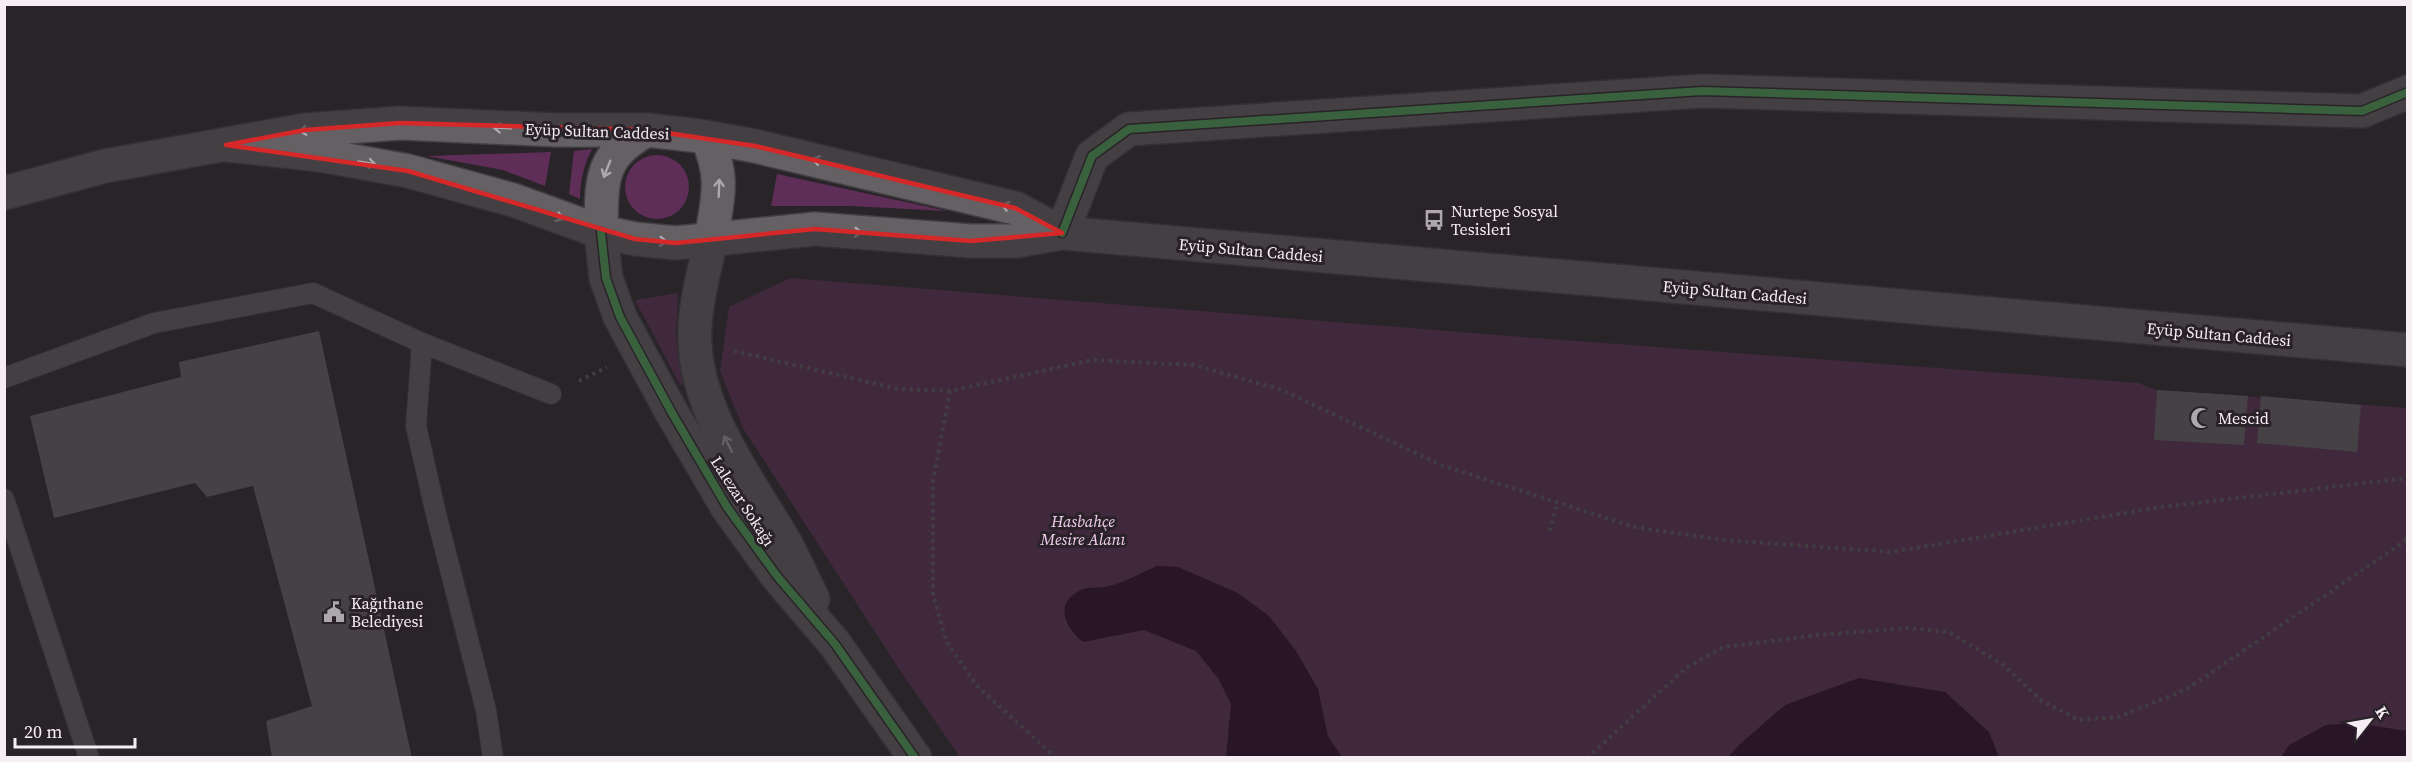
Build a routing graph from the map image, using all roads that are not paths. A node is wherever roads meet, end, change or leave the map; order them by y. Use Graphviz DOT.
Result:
graph roads {
  1 [pos="2408,92"];
  2 [pos="647,130"];
  3 [pos="707,137"];
  4 [pos="226,145"];
  5 [pos="4,193"];
  6 [pos="601,232"];
  7 [pos="1062,233"];
  8 [pos="711,240"];
  9 [pos="422,343"];
  10 [pos="2408,350"];
  11 [pos="4,378"];
  12 [pos="551,394"];
  13 [pos="4,499"];
  14 [pos="835,644"];
  15 [pos="89,758"];
  16 [pos="493,758"];
  17 [pos="915,758"];
  1 -- 7 [label="main road"];
  2 -- 3 [label="main road, Eyüp Sultan Caddesi"];
  2 -- 4 [label="main road, Eyüp Sultan Caddesi, one-way"];
  2 -- 6 [label="main road, one-way"];
  7 -- 3 [label="main road, Eyüp Sultan Caddesi, one-way"];
  8 -- 3 [label="main road, one-way"];
  4 -- 5 [label="main road, Eyüp Sultan Caddesi"];
  4 -- 6 [label="main road, Eyüp Sultan Caddesi, one-way"];
  6 -- 8 [label="main road, Eyüp Sultan Caddesi, one-way"];
  6 -- 14 [label="main road, Lalezar Sokağı"];
  8 -- 7 [label="main road, Eyüp Sultan Caddesi, one-way"];
  7 -- 10 [label="main road, Eyüp Sultan Caddesi"];
  14 -- 8 [label="main road, Lalezar Sokağı, one-way"];
  9 -- 11 [label="lane"];
  9 -- 12 [label="lane"];
  9 -- 16 [label="lane"];
  13 -- 15 [label="lane"];
  14 -- 17 [label="main road, Lalezar Sokağı"];
}
